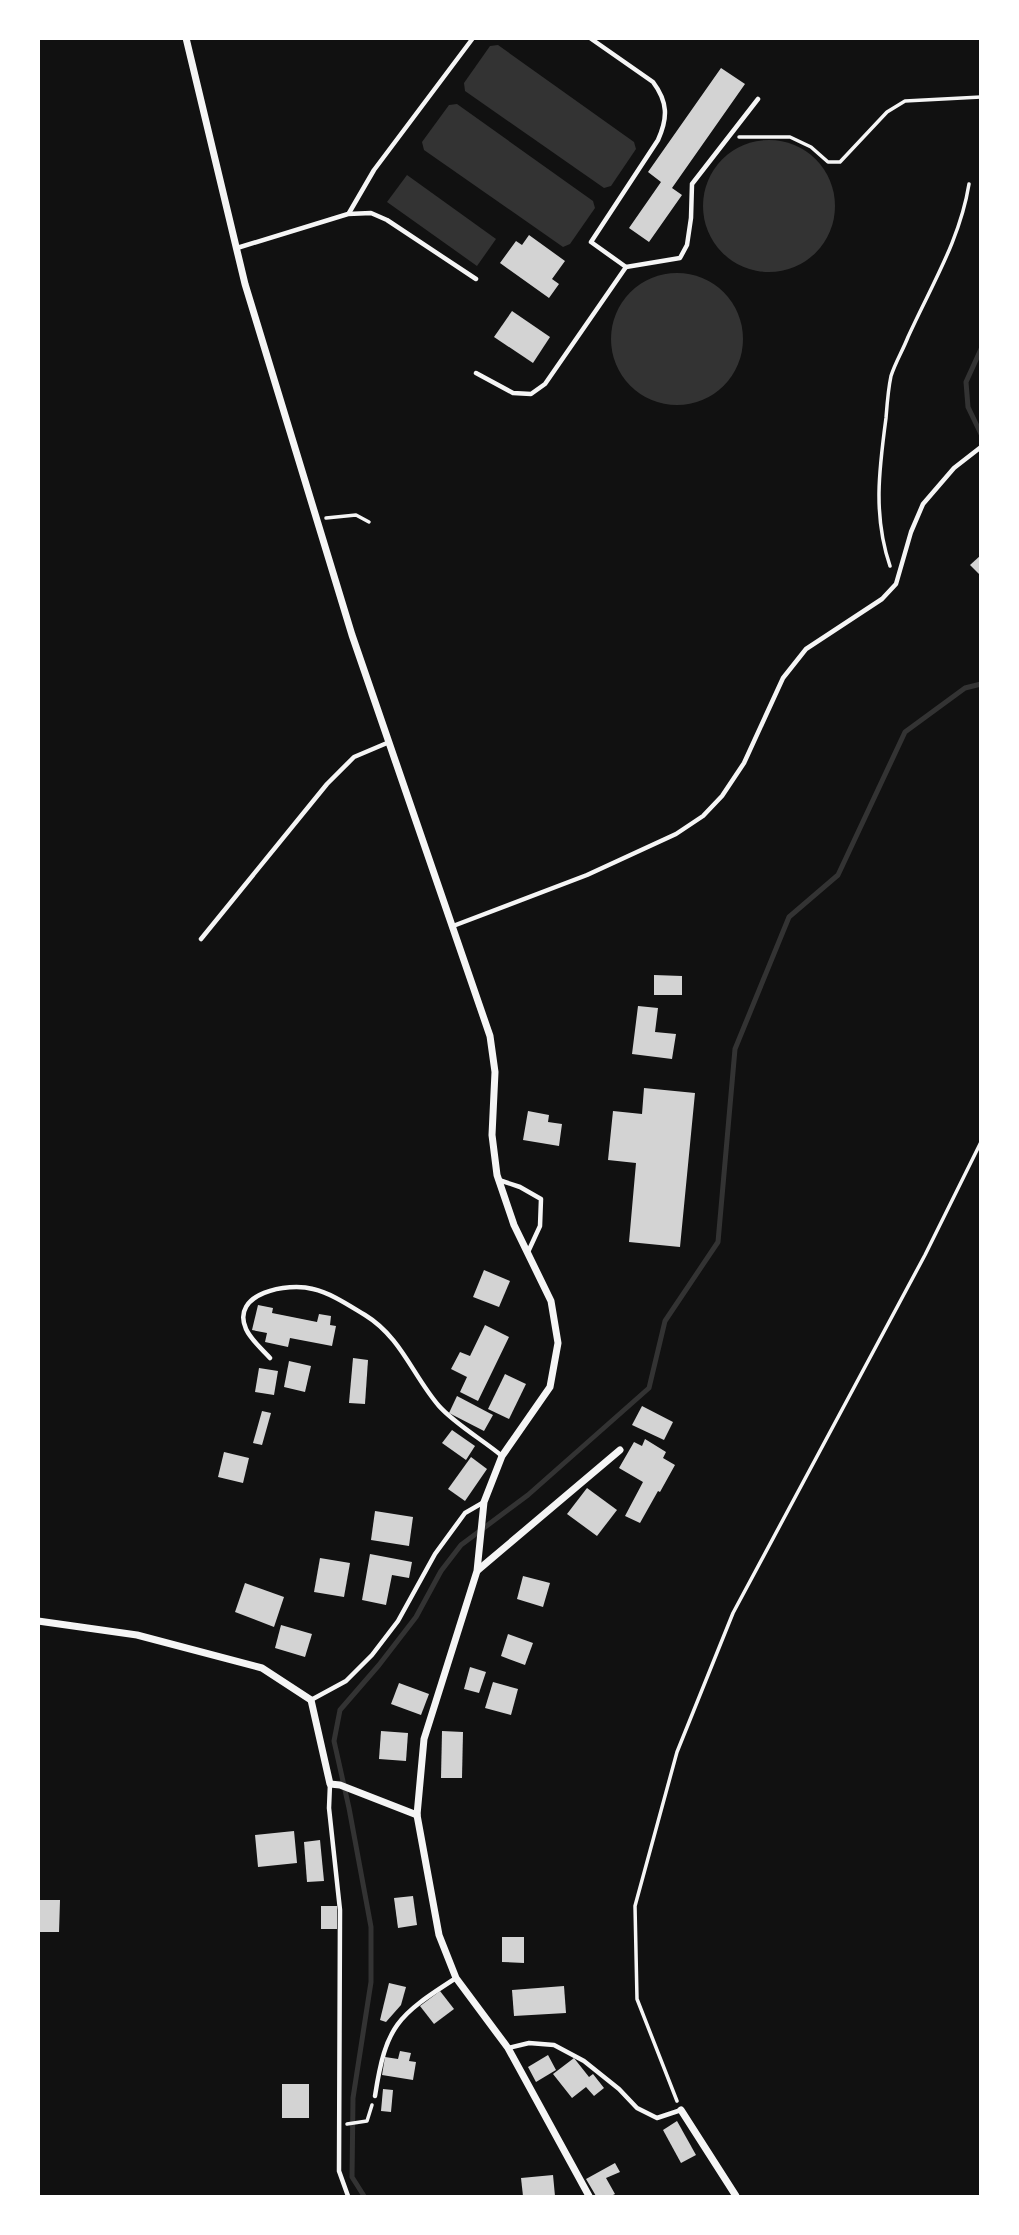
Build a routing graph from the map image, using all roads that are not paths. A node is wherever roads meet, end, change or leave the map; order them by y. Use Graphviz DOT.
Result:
graph roads {
  1 [pos="186,38"];
  2 [pos="473,38"];
  3 [pos="590,38"];
  4 [pos="758,99"];
  5 [pos="348,214"];
  6 [pos="237,248"];
  7 [pos="626,267"];
  8 [pos="476,279"];
  9 [pos="476,373"];
  10 [pos="981,447"];
  11 [pos="387,743"];
  12 [pos="453,926"];
  13 [pos="201,939"];
  14 [pos="499,1180"];
  15 [pos="528,1253"];
  16 [pos="270,1358"];
  17 [pos="620,1450"];
  18 [pos="502,1456"];
  19 [pos="484,1502"];
  20 [pos="477,1571"];
  21 [pos="38,1621"];
  22 [pos="311,1700"];
  23 [pos="330,1784"];
  24 [pos="417,1815"];
  25 [pos="456,1978"];
  26 [pos="508,2048"];
  27 [pos="375,2096"];
  28 [pos="681,2110"];
  29 [pos="348,2196"];
  30 [pos="589,2196"];
  31 [pos="736,2196"];
  1 -- 6 [label="street"];
  2 -- 5 [label="lane"];
  3 -- 7 [label="lane"];
  4 -- 7 [label="lane"];
  5 -- 6 [label="lane"];
  5 -- 8 [label="lane"];
  6 -- 11 [label="street"];
  7 -- 9 [label="lane"];
  10 -- 12 [label="lane"];
  11 -- 12 [label="street"];
  11 -- 13 [label="lane"];
  12 -- 14 [label="street"];
  14 -- 15 [label="street"];
  14 -- 15 [label="lane"];
  15 -- 18 [label="street"];
  16 -- 18 [label="lane"];
  17 -- 20 [label="street"];
  18 -- 19 [label="street"];
  19 -- 20 [label="street"];
  19 -- 22 [label="lane"];
  20 -- 24 [label="street"];
  21 -- 22 [label="street"];
  22 -- 23 [label="street"];
  23 -- 24 [label="street"];
  23 -- 29 [label="lane"];
  24 -- 25 [label="street"];
  25 -- 26 [label="street"];
  25 -- 27 [label="lane"];
  26 -- 28 [label="lane"];
  26 -- 30 [label="street"];
  28 -- 31 [label="street"];
}
